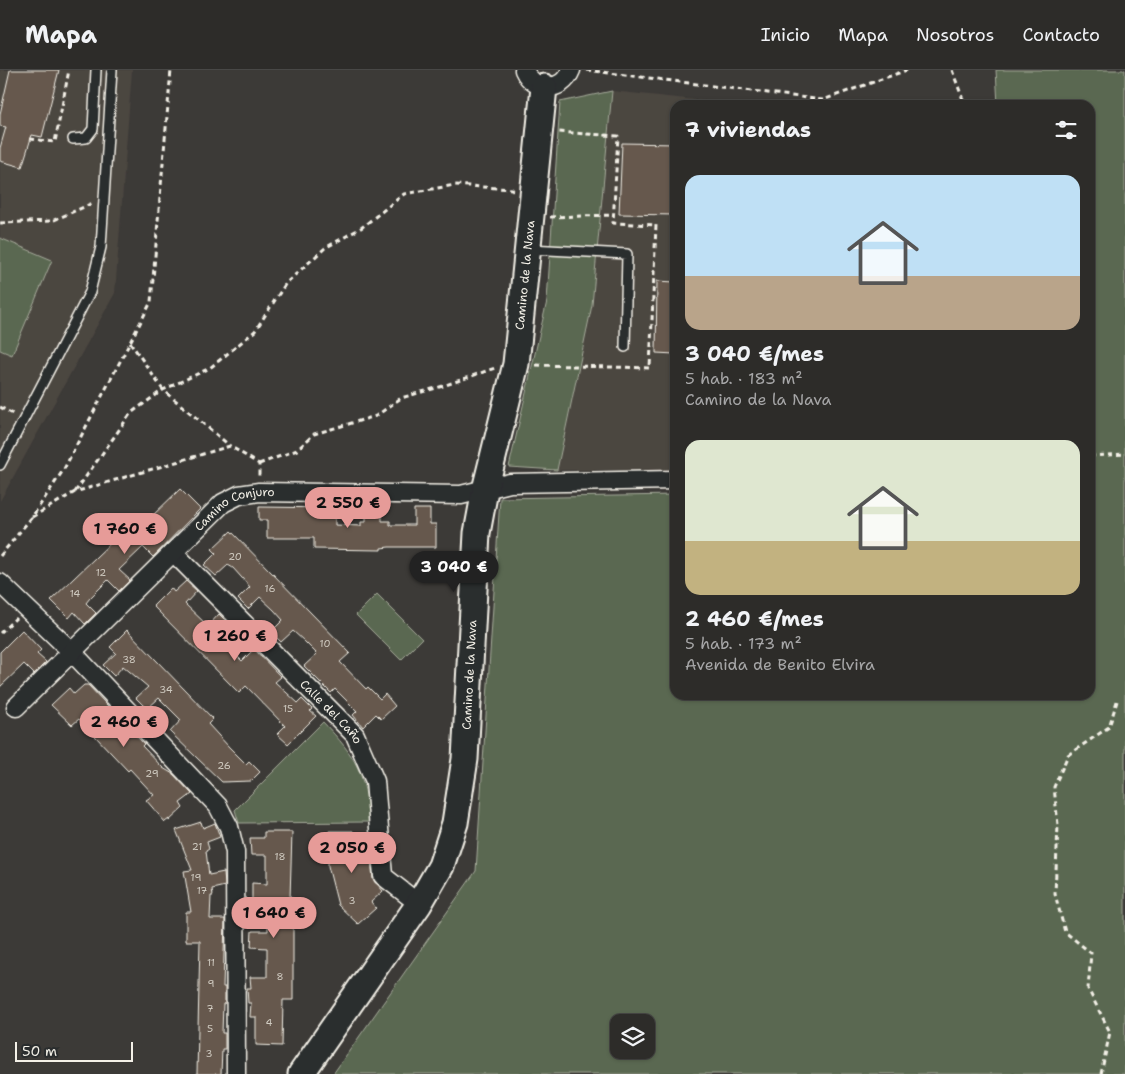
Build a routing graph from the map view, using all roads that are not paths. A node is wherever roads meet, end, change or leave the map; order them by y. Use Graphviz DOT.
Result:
graph roads {
  1 [pos="96,70"];
  2 [pos="112,70"];
  3 [pos="524,70"];
  4 [pos="571,70"];
  5 [pos="544,87"];
  6 [pos="73,139"];
  7 [pos="528,250"];
  8 [pos="625,347"];
  9 [pos="0,465"];
  10 [pos="670,480"];
  11 [pos="485,490"];
  12 [pos="173,552"];
  13 [pos="0,583"];
  14 [pos="71,651"];
  15 [pos="16,707"];
  16 [pos="419,904"];
  17 [pos="236,1074"];
  18 [pos="301,1074"];
  1 -- 6 [label="lane"];
  2 -- 9 [label="lane"];
  3 -- 5 [label="street"];
  4 -- 5 [label="street"];
  5 -- 7 [label="street, Camino de la Nava"];
  7 -- 8 [label="lane"];
  7 -- 11 [label="street, Camino de la Nava"];
  10 -- 11 [label="street, Camino Conjuro"];
  11 -- 12 [label="street, Camino Conjuro"];
  11 -- 16 [label="street, Camino de la Nava"];
  12 -- 14 [label="street, Camino Conjuro"];
  12 -- 16 [label="street, Calle del Caño"];
  13 -- 14 [label="street"];
  14 -- 15 [label="street, Camino Conjuro"];
  14 -- 17 [label="street"];
  16 -- 18 [label="street, Camino de la Nava"];
}
